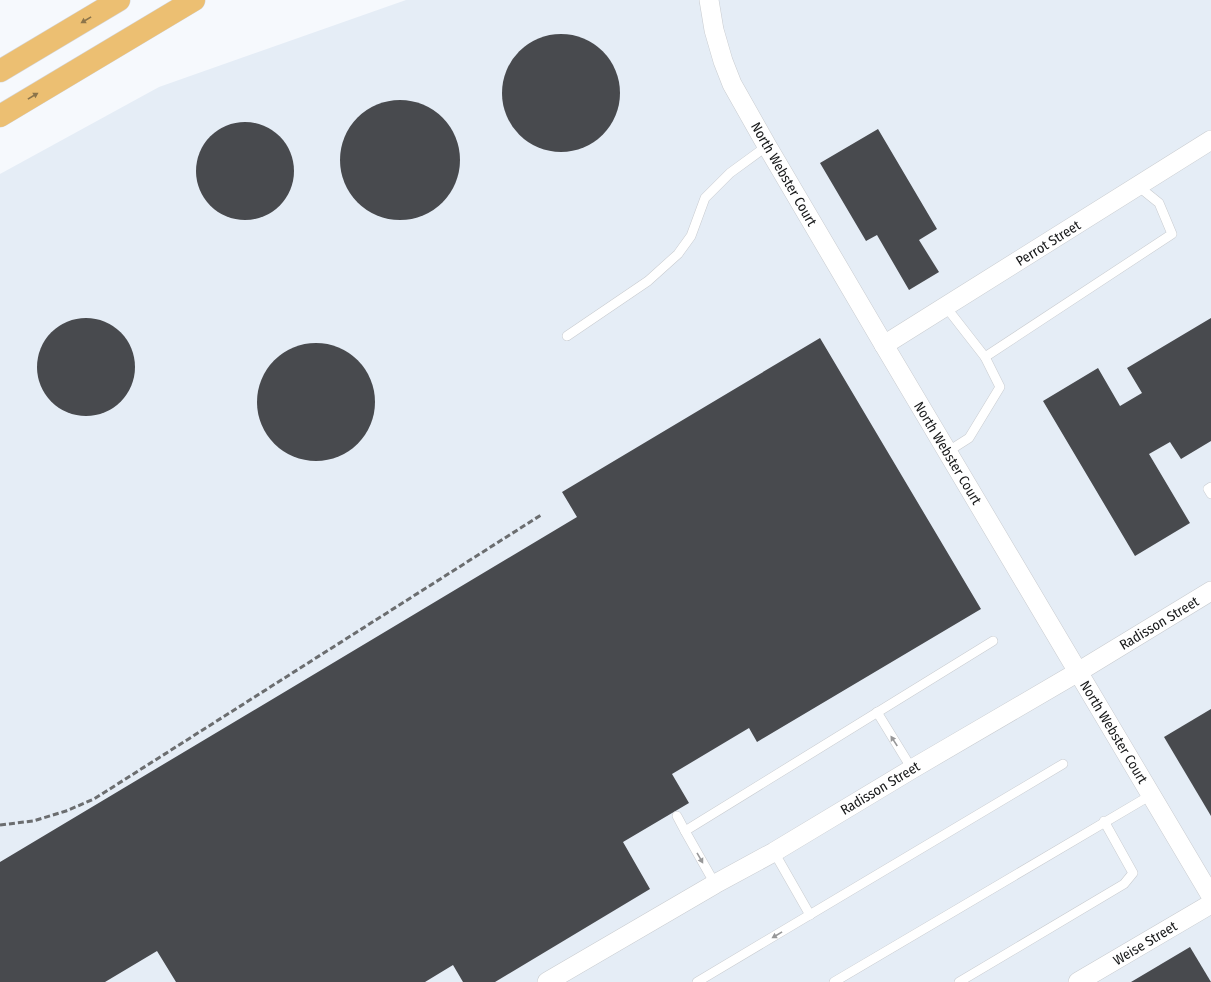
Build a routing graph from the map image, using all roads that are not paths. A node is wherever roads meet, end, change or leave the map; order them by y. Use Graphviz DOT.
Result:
graph roads {
  1 [pos="119,0"];
  2 [pos="194,0"];
  3 [pos="210,0"];
  4 [pos="709,0"];
  5 [pos="140,32"];
  6 [pos="0,71"];
  7 [pos="0,116"];
  8 [pos="1211,140"];
  9 [pos="767,146"];
  10 [pos="1138,186"];
  11 [pos="946,307"];
  12 [pos="567,336"];
  13 [pos="884,345"];
  14 [pos="985,357"];
  15 [pos="948,452"];
  16 [pos="1211,487"];
  17 [pos="1211,494"];
  18 [pos="1211,591"];
  19 [pos="993,641"];
  20 [pos="1078,672"];
  21 [pos="877,712"];
  22 [pos="1063,764"];
  23 [pos="912,769"];
  24 [pos="1151,795"];
  25 [pos="677,816"];
  26 [pos="1104,821"];
  27 [pos="685,831"];
  28 [pos="774,852"];
  29 [pos="715,884"];
  30 [pos="1211,896"];
  31 [pos="1211,904"];
  32 [pos="810,915"];
  33 [pos="547,982"];
  34 [pos="697,982"];
  35 [pos="834,982"];
  36 [pos="958,982"];
  37 [pos="1078,982"];
  1 -- 6 [label="highway, one-way"];
  2 -- 5 [label="highway"];
  3 -- 5 [label="highway"];
  4 -- 9 [label="street, North Webster Court"];
  7 -- 5 [label="highway, one-way"];
  8 -- 10 [label="street, Perrot Street"];
  9 -- 12 [label="lane"];
  9 -- 13 [label="street, North Webster Court"];
  10 -- 11 [label="street, Perrot Street"];
  10 -- 14 [label="lane"];
  11 -- 13 [label="street, Perrot Street"];
  11 -- 14 [label="lane"];
  13 -- 15 [label="street, North Webster Court"];
  14 -- 15 [label="lane"];
  15 -- 20 [label="street, North Webster Court"];
  16 -- 17 [label="lane"];
  18 -- 20 [label="street, Radisson Street"];
  19 -- 21 [label="lane"];
  20 -- 23 [label="street, Radisson Street"];
  20 -- 24 [label="street, North Webster Court"];
  23 -- 21 [label="lane, one-way"];
  21 -- 27 [label="lane"];
  22 -- 32 [label="lane"];
  23 -- 28 [label="street, Radisson Street"];
  24 -- 26 [label="lane"];
  24 -- 30 [label="street, North Webster Court"];
  25 -- 27 [label="lane"];
  26 -- 35 [label="lane"];
  26 -- 36 [label="lane"];
  27 -- 29 [label="lane, one-way"];
  28 -- 29 [label="street, Radisson Street"];
  28 -- 32 [label="lane"];
  29 -- 33 [label="street, Radisson Street"];
  31 -- 37 [label="street, Weise Street"];
  32 -- 34 [label="lane, one-way"];
}
